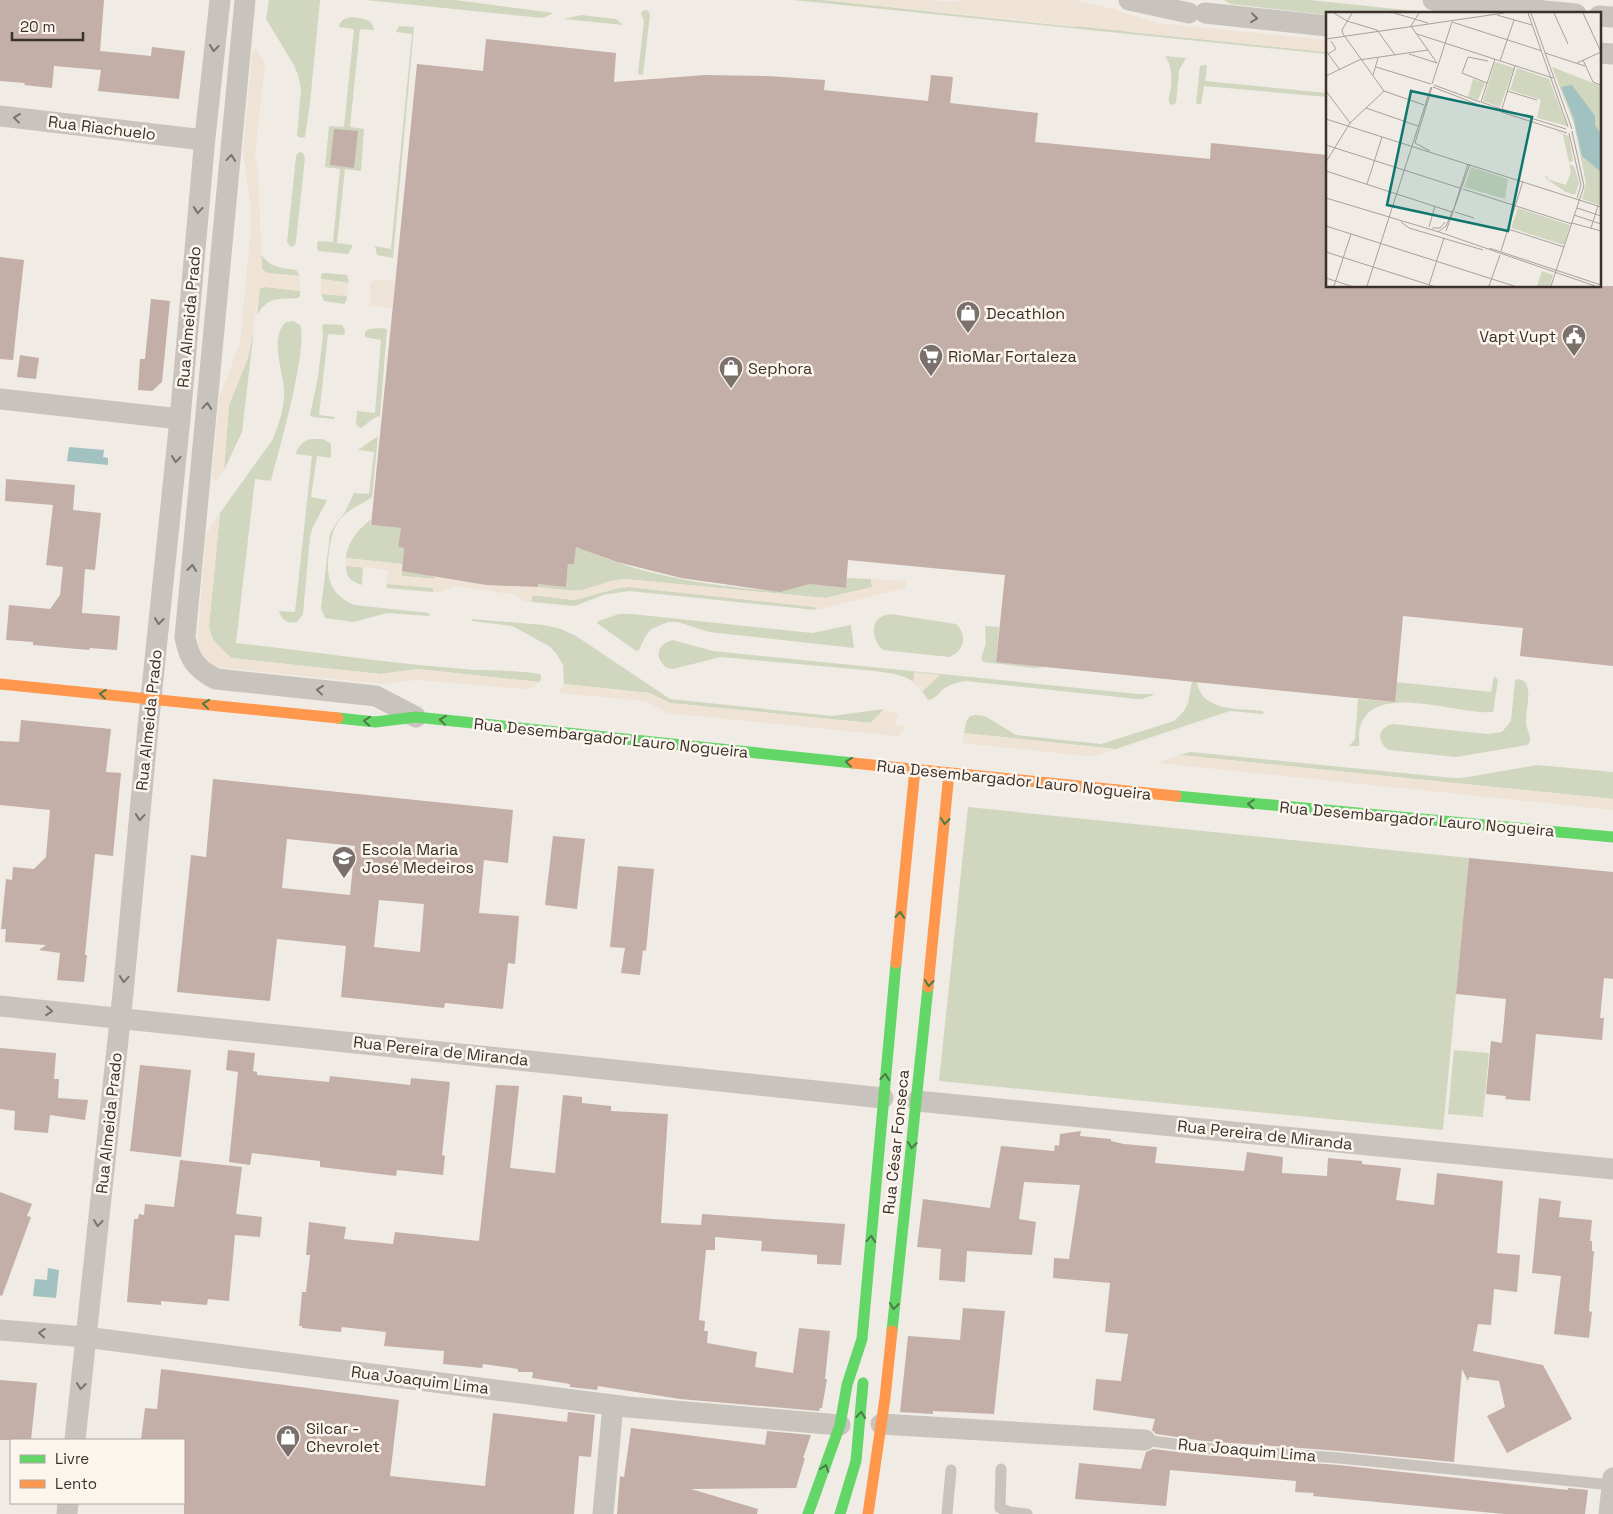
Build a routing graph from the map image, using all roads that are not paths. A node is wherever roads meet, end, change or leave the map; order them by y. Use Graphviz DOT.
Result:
graph roads {
  1 [pos="220,0"];
  2 [pos="245,0"];
  3 [pos="1129,0"];
  4 [pos="1433,0"];
  5 [pos="1198,7"];
  6 [pos="1556,12"];
  7 [pos="1600,16"];
  8 [pos="1613,17"];
  9 [pos="1326,26"];
  10 [pos="1600,53"];
  11 [pos="1613,54"];
  12 [pos="0,116"];
  13 [pos="204,140"];
  14 [pos="0,399"];
  15 [pos="180,419"];
  16 [pos="188,652"];
  17 [pos="0,684"];
  18 [pos="151,699"];
  19 [pos="416,718"];
  20 [pos="915,769"];
  21 [pos="949,773"];
  22 [pos="1613,837"];
  23 [pos="0,1006"];
  24 [pos="120,1018"];
  25 [pos="882,1098"];
  26 [pos="917,1101"];
  27 [pos="1613,1169"];
  28 [pos="0,1330"];
  29 [pos="85,1337"];
  30 [pos="862,1339"];
  31 [pos="613,1405"];
  32 [pos="881,1424"];
  33 [pos="840,1425"];
  34 [pos="75,1439"];
  35 [pos="1145,1440"];
  36 [pos="1001,1469"];
  37 [pos="951,1470"];
  38 [pos="1612,1487"];
  39 [pos="603,1514"];
  40 [pos="808,1514"];
  41 [pos="840,1514"];
  42 [pos="868,1514"];
  43 [pos="947,1514"];
  44 [pos="1027,1514"];
  45 [pos="1609,1514"];
  1 -- 13 [label="street, Rua Almeida Prado, one-way"];
  16 -- 2 [label="street, Rua Almeida Prado, one-way"];
  3 -- 5 [label="street"];
  4 -- 6 [label="street"];
  5 -- 9 [label="street, one-way"];
  7 -- 8 [label="street"];
  10 -- 11 [label="street"];
  13 -- 12 [label="street, Rua Riachuelo, one-way"];
  13 -- 15 [label="street, Rua Almeida Prado, one-way"];
  14 -- 15 [label="street"];
  15 -- 18 [label="street, Rua Almeida Prado, one-way"];
  19 -- 16 [label="street, Rua Desembargador Lauro Nogueira, one-way"];
  18 -- 17 [label="street, Rua Desembargador Lauro Nogueira, one-way"];
  19 -- 18 [label="street, Rua Desembargador Lauro Nogueira, one-way"];
  18 -- 24 [label="street, Rua Almeida Prado, one-way"];
  20 -- 19 [label="street, Rua Desembargador Lauro Nogueira, one-way"];
  20 -- 21 [label="street, Rua Desembargador Lauro Nogueira"];
  25 -- 20 [label="street, Rua César Fonseca, one-way"];
  22 -- 21 [label="street, Rua Desembargador Lauro Nogueira, one-way"];
  21 -- 26 [label="street, Rua César Fonseca, one-way"];
  23 -- 24 [label="street, Rua Pereira de Miranda, one-way"];
  24 -- 25 [label="street, Rua Pereira de Miranda"];
  24 -- 29 [label="street, Rua Almeida Prado, one-way"];
  30 -- 25 [label="street, Rua César Fonseca, one-way"];
  26 -- 27 [label="street, Rua Pereira de Miranda"];
  26 -- 32 [label="street, Rua César Fonseca, one-way"];
  29 -- 28 [label="street, Rua Joaquim Lima, one-way"];
  29 -- 31 [label="street, Rua Joaquim Lima"];
  29 -- 34 [label="street, Rua Almeida Prado, one-way"];
  30 -- 33 [label="street"];
  41 -- 30 [label="street, one-way"];
  31 -- 33 [label="street, Rua Joaquim Lima"];
  31 -- 39 [label="street"];
  32 -- 35 [label="street, Rua Joaquim Lima"];
  32 -- 42 [label="street, Rua César Fonseca"];
  40 -- 33 [label="street, one-way"];
  35 -- 38 [label="lane, Rua Joaquim Lima"];
  36 -- 44 [label="lane"];
  37 -- 43 [label="lane"];
  38 -- 45 [label="street"];
}
